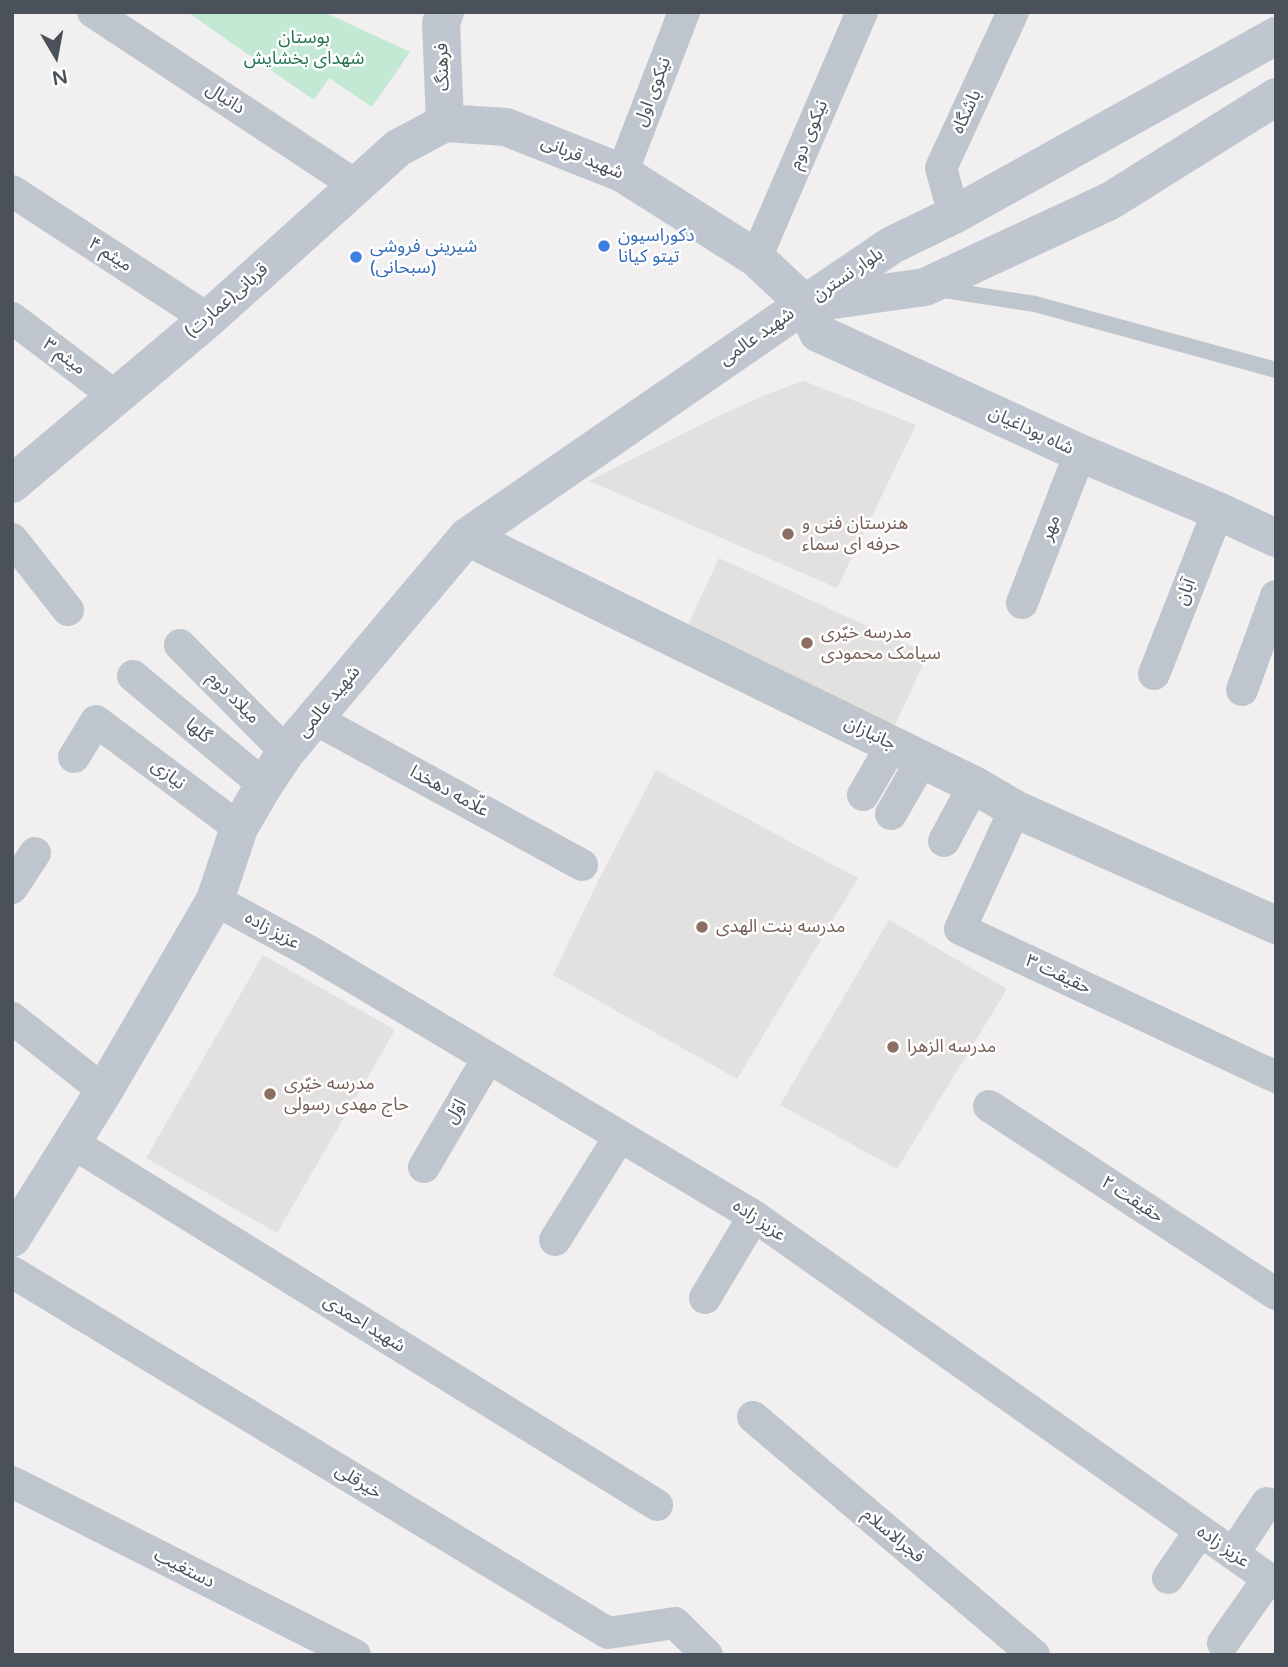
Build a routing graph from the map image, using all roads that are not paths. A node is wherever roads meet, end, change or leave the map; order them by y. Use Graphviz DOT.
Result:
graph roads {
  1 [pos="93,12"];
  2 [pos="684,12"];
  3 [pos="862,12"];
  4 [pos="1013,12"];
  5 [pos="437,16"];
  6 [pos="1276,36"];
  7 [pos="1274,100"];
  8 [pos="445,123"];
  9 [pos="622,173"];
  10 [pos="357,186"];
  11 [pos="12,191"];
  12 [pos="954,215"];
  13 [pos="756,257"];
  14 [pos="925,287"];
  15 [pos="805,304"];
  16 [pos="12,318"];
  17 [pos="208,319"];
  18 [pos="1276,370"];
  19 [pos="116,396"];
  20 [pos="1080,453"];
  21 [pos="13,481"];
  22 [pos="1218,511"];
  23 [pos="467,537"];
  24 [pos="1276,538"];
  25 [pos="12,539"];
  26 [pos="1276,596"];
  27 [pos="1022,603"];
  28 [pos="68,610"];
  29 [pos="180,645"];
  30 [pos="1154,674"];
  31 [pos="133,676"];
  32 [pos="1242,690"];
  33 [pos="315,719"];
  34 [pos="286,752"];
  35 [pos="907,752"];
  36 [pos="74,757"];
  37 [pos="264,785"];
  38 [pos="974,785"];
  39 [pos="863,795"];
  40 [pos="1015,809"];
  41 [pos="891,814"];
  42 [pos="239,828"];
  43 [pos="944,841"];
  44 [pos="35,853"];
  45 [pos="582,865"];
  46 [pos="12,888"];
  47 [pos="215,900"];
  48 [pos="1276,925"];
  49 [pos="12,1018"];
  50 [pos="488,1058"];
  51 [pos="1276,1077"];
  52 [pos="104,1091"];
  53 [pos="989,1106"];
  54 [pos="620,1136"];
  55 [pos="71,1142"];
  56 [pos="424,1167"];
  57 [pos="754,1216"];
  58 [pos="12,1238"];
  59 [pos="555,1240"];
  60 [pos="12,1272"];
  61 [pos="1276,1294"];
  62 [pos="705,1298"];
  63 [pos="753,1417"];
  64 [pos="12,1482"];
  65 [pos="1267,1503"];
  66 [pos="657,1505"];
  67 [pos="1200,1531"];
  68 [pos="1233,1554"];
  69 [pos="1168,1578"];
  70 [pos="1272,1582"];
  71 [pos="1223,1643"];
  72 [pos="355,1655"];
  73 [pos="707,1655"];
  74 [pos="1034,1655"];
  1 -- 10 [label="street, دانیال"];
  2 -- 9 [label="street, نیکوی اول"];
  3 -- 13 [label="street, نیکوی دوم"];
  4 -- 12 [label="street, باشگاه"];
  5 -- 8 [label="main road, فرهنگ"];
  6 -- 12 [label="main road, بلوار نسترن"];
  7 -- 14 [label="main road, بلوار نسترن"];
  8 -- 9 [label="main road, شهید قربانی"];
  8 -- 10 [label="main road, (عمارت)قربانی"];
  9 -- 13 [label="main road, شهید قربانی"];
  10 -- 17 [label="main road, (عمارت)قربانی"];
  11 -- 17 [label="street, میثم ۴"];
  12 -- 15 [label="main road, بلوار نسترن"];
  13 -- 15 [label="main road, شهید قربانی"];
  14 -- 15 [label="main road, بلوار نسترن"];
  14 -- 18 [label="lane"];
  15 -- 20 [label="main road, شاه بوداغیان"];
  15 -- 23 [label="main road, شهید عالمی"];
  16 -- 19 [label="street, میثم ۳"];
  17 -- 19 [label="main road, (عمارت)قربانی"];
  19 -- 21 [label="main road, (عمارت)قربانی"];
  20 -- 22 [label="main road, شاه بوداغیان"];
  20 -- 27 [label="street, مهر"];
  22 -- 24 [label="main road, شاه بوداغیان"];
  22 -- 30 [label="street, آبان"];
  23 -- 33 [label="main road, شهید عالمی"];
  23 -- 35 [label="street, جانبازان"];
  25 -- 28 [label="street"];
  26 -- 32 [label="street"];
  29 -- 34 [label="street, میلاد دوم"];
  31 -- 37 [label="street, گلها"];
  33 -- 34 [label="main road, شهید عالمی"];
  33 -- 45 [label="street, علّامه دهخدا"];
  34 -- 37 [label="main road, شهید عالمی"];
  35 -- 38 [label="street, جانبازان"];
  35 -- 39 [label="street"];
  35 -- 41 [label="street"];
  36 -- 42 [label="street, نیازی"];
  37 -- 42 [label="main road, شهید عالمی"];
  38 -- 40 [label="street, جانبازان"];
  38 -- 43 [label="street"];
  40 -- 48 [label="street, جانبازان"];
  40 -- 51 [label="street, حقیقت ۳"];
  42 -- 47 [label="main road, شهید عالمی"];
  44 -- 46 [label="street"];
  47 -- 50 [label="street, عزیز زاده"];
  47 -- 52 [label="main road, شهید عالمی"];
  49 -- 52 [label="street"];
  50 -- 54 [label="street, عزیز زاده"];
  50 -- 56 [label="street, اوّل"];
  52 -- 55 [label="main road, شهید عالمی"];
  53 -- 61 [label="street, حقیقت ۲"];
  54 -- 57 [label="street, عزیز زاده"];
  54 -- 59 [label="street"];
  55 -- 58 [label="main road, شهید عالمی"];
  55 -- 66 [label="street, شهید احمدی"];
  57 -- 62 [label="street"];
  57 -- 67 [label="street, عزیز زاده"];
  60 -- 73 [label="street, خیرقلی"];
  63 -- 74 [label="street, فجرالاسلام"];
  64 -- 72 [label="street, دستغیب"];
  65 -- 68 [label="street"];
  67 -- 68 [label="street, عزیز زاده"];
  67 -- 69 [label="street"];
  68 -- 70 [label="street, عزیز زاده"];
  70 -- 71 [label="street"];
}
